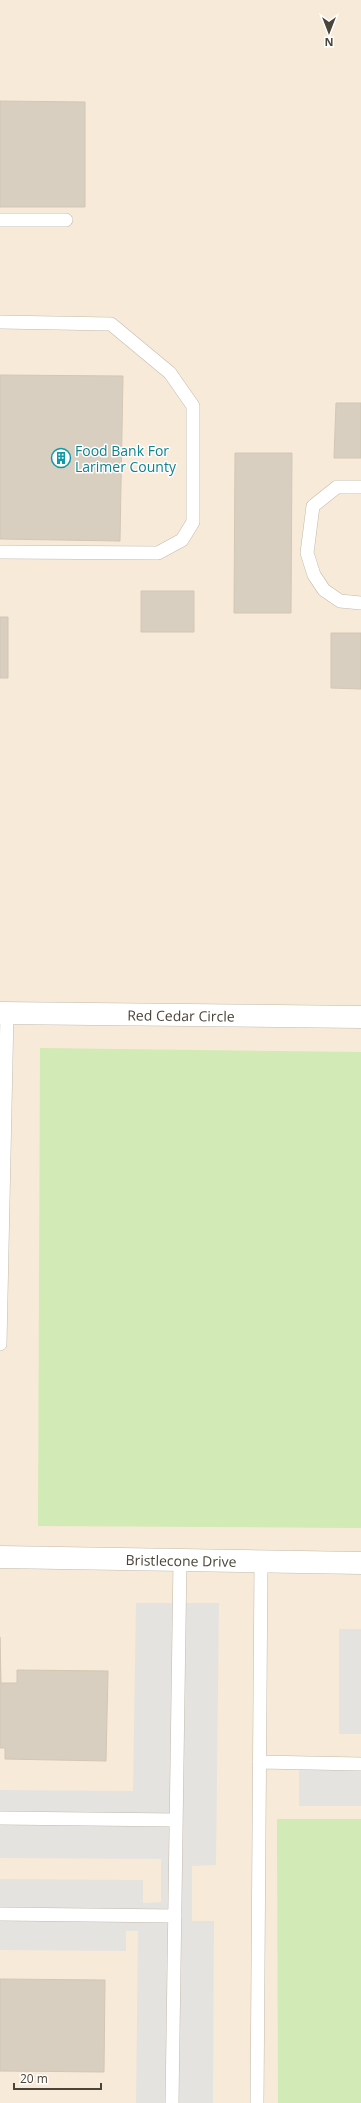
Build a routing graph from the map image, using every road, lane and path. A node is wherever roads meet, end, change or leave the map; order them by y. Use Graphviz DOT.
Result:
graph roads {
  1 [pos="0,220"];
  2 [pos="66,220"];
  3 [pos="0,322"];
  4 [pos="361,487"];
  5 [pos="0,552"];
  6 [pos="361,603"];
  7 [pos="3,1013"];
  8 [pos="361,1017"];
  9 [pos="0,1344"];
  10 [pos="0,1557"];
  11 [pos="180,1560"];
  12 [pos="261,1562"];
  13 [pos="361,1563"];
  14 [pos="259,1762"];
  15 [pos="361,1764"];
  16 [pos="0,1818"];
  17 [pos="176,1820"];
  18 [pos="0,1914"];
  19 [pos="175,1916"];
  20 [pos="172,2103"];
  21 [pos="257,2103"];
  1 -- 2 [label="lane"];
  3 -- 5 [label="lane"];
  4 -- 6 [label="lane"];
  7 -- 8 [label="street, Red Cedar Circle"];
  7 -- 9 [label="lane"];
  10 -- 11 [label="street, Bristlecone Drive"];
  11 -- 12 [label="street, Bristlecone Drive"];
  11 -- 17 [label="lane"];
  12 -- 13 [label="street, Bristlecone Drive"];
  12 -- 14 [label="lane"];
  14 -- 15 [label="lane"];
  14 -- 21 [label="lane"];
  16 -- 17 [label="lane"];
  17 -- 19 [label="lane"];
  18 -- 19 [label="lane"];
  19 -- 20 [label="lane"];
}
